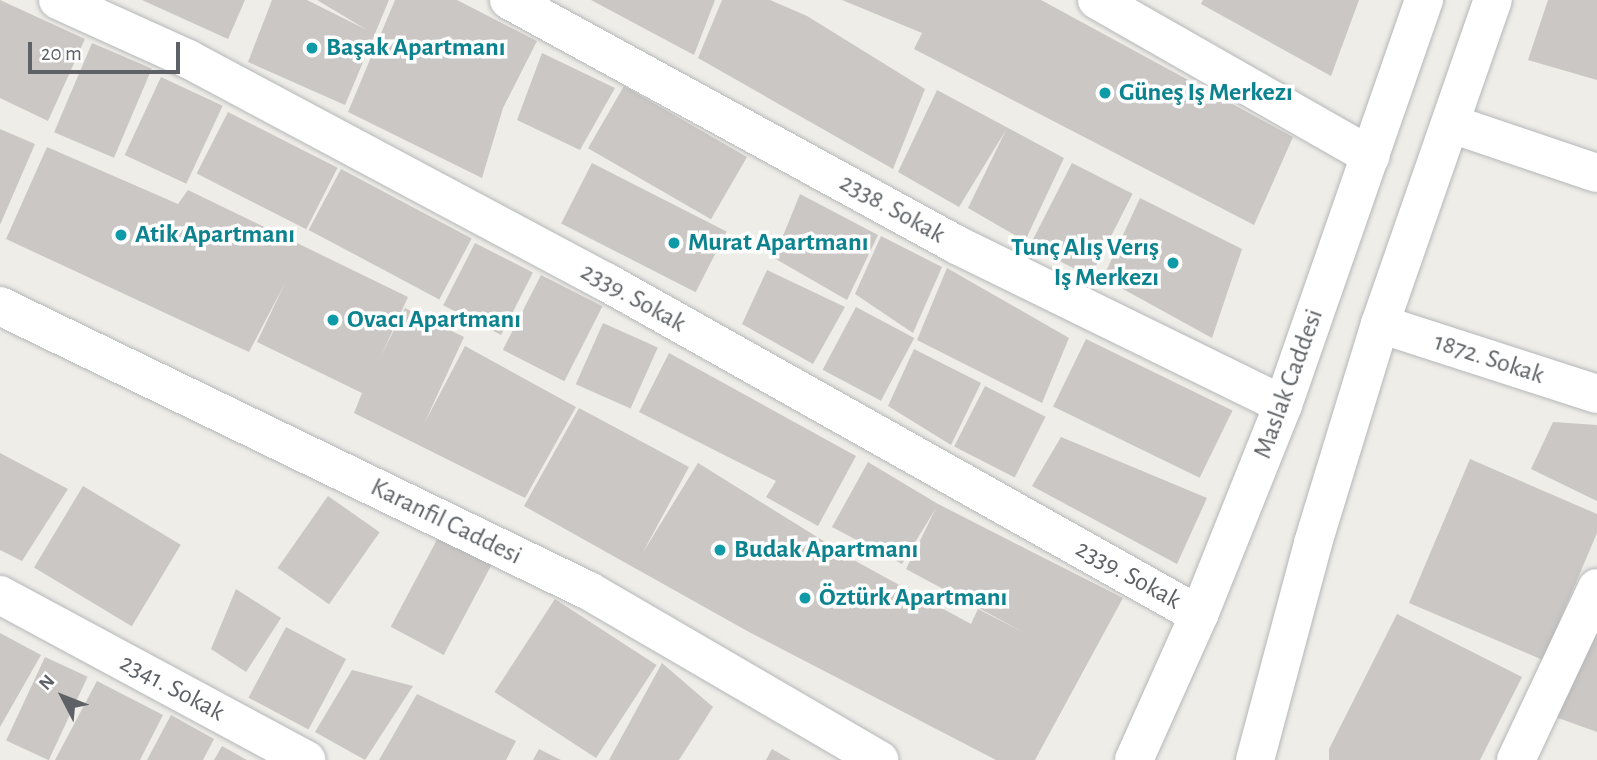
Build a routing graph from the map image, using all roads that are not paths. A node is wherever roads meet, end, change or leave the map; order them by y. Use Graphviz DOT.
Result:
graph roads {
  1 [pos="58,0"];
  2 [pos="509,0"];
  3 [pos="1097,0"];
  4 [pos="1424,0"];
  5 [pos="1493,0"];
  6 [pos="1452,124"];
  7 [pos="1371,156"];
  8 [pos="1597,173"];
  9 [pos="0,306"];
  10 [pos="1380,324"];
  11 [pos="1597,394"];
  12 [pos="1283,405"];
  13 [pos="1597,588"];
  14 [pos="0,595"];
  15 [pos="1199,615"];
  16 [pos="306,760"];
  17 [pos="879,760"];
  18 [pos="1134,760"];
  19 [pos="1255,760"];
  20 [pos="1516,760"];
  1 -- 15 [label="street, 2339. Sokak"];
  2 -- 12 [label="street, 2338. Sokak"];
  3 -- 7 [label="street"];
  4 -- 7 [label="street, Maslak Caddesi"];
  5 -- 6 [label="street"];
  6 -- 8 [label="street"];
  6 -- 10 [label="street"];
  7 -- 12 [label="street, Maslak Caddesi"];
  9 -- 17 [label="street, Karanfil Caddesi"];
  10 -- 11 [label="street, 1872. Sokak"];
  10 -- 19 [label="street"];
  12 -- 15 [label="street, Maslak Caddesi"];
  13 -- 20 [label="street"];
  14 -- 16 [label="street, 2341. Sokak"];
  15 -- 18 [label="street, Maslak Caddesi"];
}
